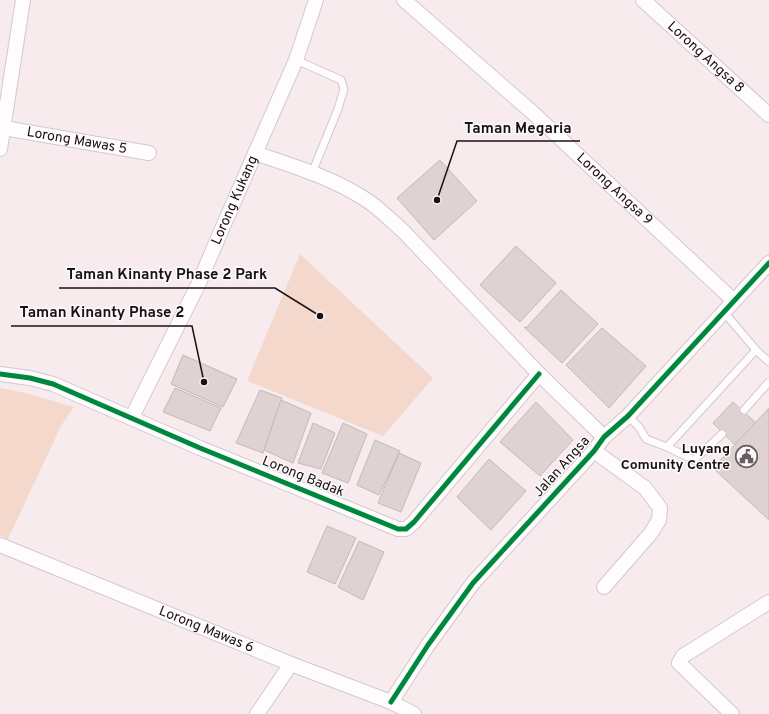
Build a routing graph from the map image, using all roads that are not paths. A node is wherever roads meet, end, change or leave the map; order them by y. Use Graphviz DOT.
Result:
graph roads {
  1 [pos="23,0"];
  2 [pos="316,0"];
  3 [pos="404,0"];
  4 [pos="643,0"];
  5 [pos="296,60"];
  6 [pos="769,115"];
  7 [pos="4,128"];
  8 [pos="0,150"];
  9 [pos="149,153"];
  10 [pos="255,153"];
  11 [pos="312,173"];
  12 [pos="769,263"];
  13 [pos="733,300"];
  14 [pos="723,311"];
  15 [pos="756,350"];
  16 [pos="769,362"];
  17 [pos="0,374"];
  18 [pos="539,374"];
  19 [pos="769,382"];
  20 [pos="744,410"];
  21 [pos="628,416"];
  22 [pos="132,417"];
  23 [pos="722,434"];
  24 [pos="604,437"];
  25 [pos="666,447"];
  26 [pos="594,450"];
  27 [pos="0,545"];
  28 [pos="604,587"];
  29 [pos="769,602"];
  30 [pos="291,664"];
  31 [pos="391,702"];
  32 [pos="258,714"];
  33 [pos="414,714"];
  34 [pos="732,714"];
  1 -- 7 [label="street"];
  2 -- 5 [label="street, Lorong Kukang"];
  3 -- 13 [label="street, Lorong Angsa 9"];
  4 -- 6 [label="street, Lorong Angsa 8"];
  5 -- 10 [label="street, Lorong Kukang"];
  5 -- 11 [label="lane"];
  7 -- 8 [label="street"];
  7 -- 9 [label="street, Lorong Mawas 5"];
  10 -- 11 [label="street"];
  10 -- 22 [label="street, Lorong Kukang"];
  11 -- 18 [label="street"];
  12 -- 13 [label="street, Jalan Angsa"];
  13 -- 14 [label="street, Jalan Angsa"];
  14 -- 15 [label="lane"];
  14 -- 21 [label="street, Jalan Angsa"];
  15 -- 16 [label="lane"];
  15 -- 25 [label="lane"];
  17 -- 22 [label="street, Lorong Badak"];
  18 -- 22 [label="street, Lorong Badak"];
  18 -- 24 [label="street"];
  19 -- 20 [label="lane"];
  21 -- 24 [label="street, Jalan Angsa"];
  21 -- 25 [label="lane"];
  23 -- 25 [label="lane"];
  24 -- 26 [label="street, Jalan Angsa"];
  26 -- 28 [label="street"];
  26 -- 31 [label="street, Jalan Angsa"];
  27 -- 30 [label="street, Lorong Mawas 6"];
  29 -- 34 [label="street"];
  30 -- 31 [label="street, Lorong Mawas 6"];
  30 -- 32 [label="street"];
  31 -- 33 [label="street, Lorong Mawas 6"];
}
